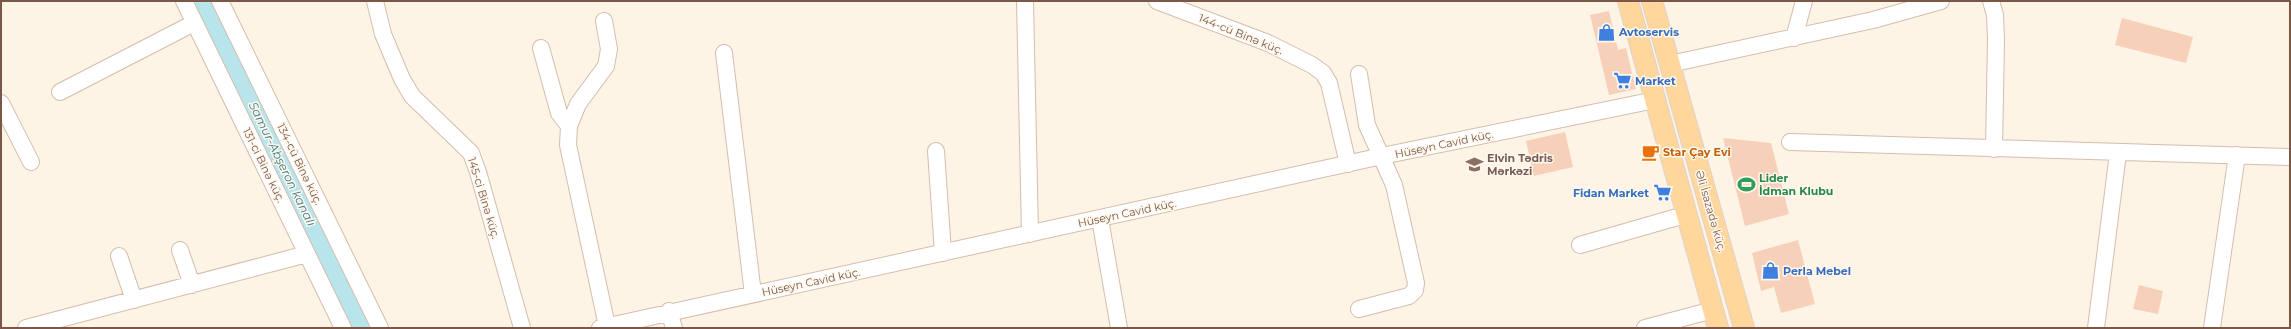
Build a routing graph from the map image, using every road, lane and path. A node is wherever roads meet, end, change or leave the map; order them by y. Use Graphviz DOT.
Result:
graph roads {
  1 [pos="184,1"];
  2 [pos="220,1"];
  3 [pos="375,1"];
  4 [pos="1025,1"];
  5 [pos="1157,1"];
  6 [pos="1628,1"];
  7 [pos="1652,1"];
  8 [pos="1804,1"];
  9 [pos="1941,1"];
  10 [pos="1991,1"];
  11 [pos="604,21"];
  12 [pos="194,22"];
  13 [pos="1794,38"];
  14 [pos="541,48"];
  15 [pos="724,53"];
  16 [pos="1670,64"];
  17 [pos="1647,69"];
  18 [pos="1358,74"];
  19 [pos="60,92"];
  20 [pos="1678,94"];
  21 [pos="1655,100"];
  22 [pos="1,103"];
  23 [pos="569,126"];
  24 [pos="1790,142"];
  25 [pos="1994,149"];
  26 [pos="936,151"];
  27 [pos="2118,153"];
  28 [pos="2237,155"];
  29 [pos="1382,156"];
  30 [pos="2290,157"];
  31 [pos="31,162"];
  32 [pos="1348,164"];
  33 [pos="1688,214"];
  34 [pos="1100,219"];
  35 [pos="1030,234"];
  36 [pos="1580,244"];
  37 [pos="180,250"];
  38 [pos="943,253"];
  39 [pos="307,254"];
  40 [pos="119,256"];
  41 [pos="192,285"];
  42 [pos="753,294"];
  43 [pos="134,300"];
  44 [pos="1359,309"];
  45 [pos="669,311"];
  46 [pos="1716,319"];
  47 [pos="603,327"];
  48 [pos="26,328"];
  49 [pos="343,328"];
  50 [pos="380,328"];
  51 [pos="522,328"];
  52 [pos="674,328"];
  53 [pos="1119,328"];
  54 [pos="1645,328"];
  55 [pos="1744,328"];
  56 [pos="2096,328"];
  57 [pos="2212,328"];
  1 -- 12 [label="street, 131-ci Binə küç."];
  2 -- 50 [label="street, 134-cü Binə küç."];
  3 -- 51 [label="street, 145-ci Binə küç."];
  4 -- 35 [label="street"];
  5 -- 32 [label="street, 144-cü Binə küç."];
  6 -- 17 [label="main road"];
  7 -- 16 [label="main road"];
  8 -- 13 [label="street"];
  9 -- 13 [label="street"];
  10 -- 25 [label="street"];
  11 -- 23 [label="street"];
  12 -- 19 [label="street"];
  12 -- 39 [label="street, 131-ci Binə küç."];
  13 -- 16 [label="street"];
  14 -- 23 [label="street"];
  15 -- 42 [label="street"];
  16 -- 17 [label="main road"];
  16 -- 20 [label="main road, Əli İsazadə küç."];
  17 -- 21 [label="main road, Əli İsazadə küç."];
  18 -- 29 [label="street"];
  20 -- 21 [label="main road"];
  20 -- 55 [label="main road, Əli İsazadə küç."];
  21 -- 29 [label="street, Hüseyn Cavid küç."];
  21 -- 33 [label="main road, Əli İsazadə küç."];
  22 -- 31 [label="street"];
  23 -- 47 [label="street"];
  24 -- 25 [label="street"];
  25 -- 27 [label="street"];
  26 -- 38 [label="street"];
  27 -- 28 [label="street"];
  27 -- 56 [label="street"];
  28 -- 30 [label="street"];
  28 -- 57 [label="street"];
  29 -- 32 [label="street, Hüseyn Cavid küç."];
  29 -- 44 [label="street"];
  32 -- 34 [label="street, Hüseyn Cavid küç."];
  33 -- 36 [label="street"];
  33 -- 46 [label="main road, Əli İsazadə küç."];
  34 -- 35 [label="street, Hüseyn Cavid küç."];
  34 -- 53 [label="street"];
  35 -- 38 [label="street, Hüseyn Cavid küç."];
  37 -- 41 [label="street"];
  38 -- 42 [label="street, Hüseyn Cavid küç."];
  39 -- 41 [label="street"];
  39 -- 49 [label="street, 131-ci Binə küç."];
  40 -- 43 [label="street"];
  41 -- 43 [label="street"];
  42 -- 45 [label="street, Hüseyn Cavid küç."];
  43 -- 48 [label="street"];
  45 -- 47 [label="street, Hüseyn Cavid küç."];
  45 -- 52 [label="street"];
  46 -- 54 [label="street"];
}
